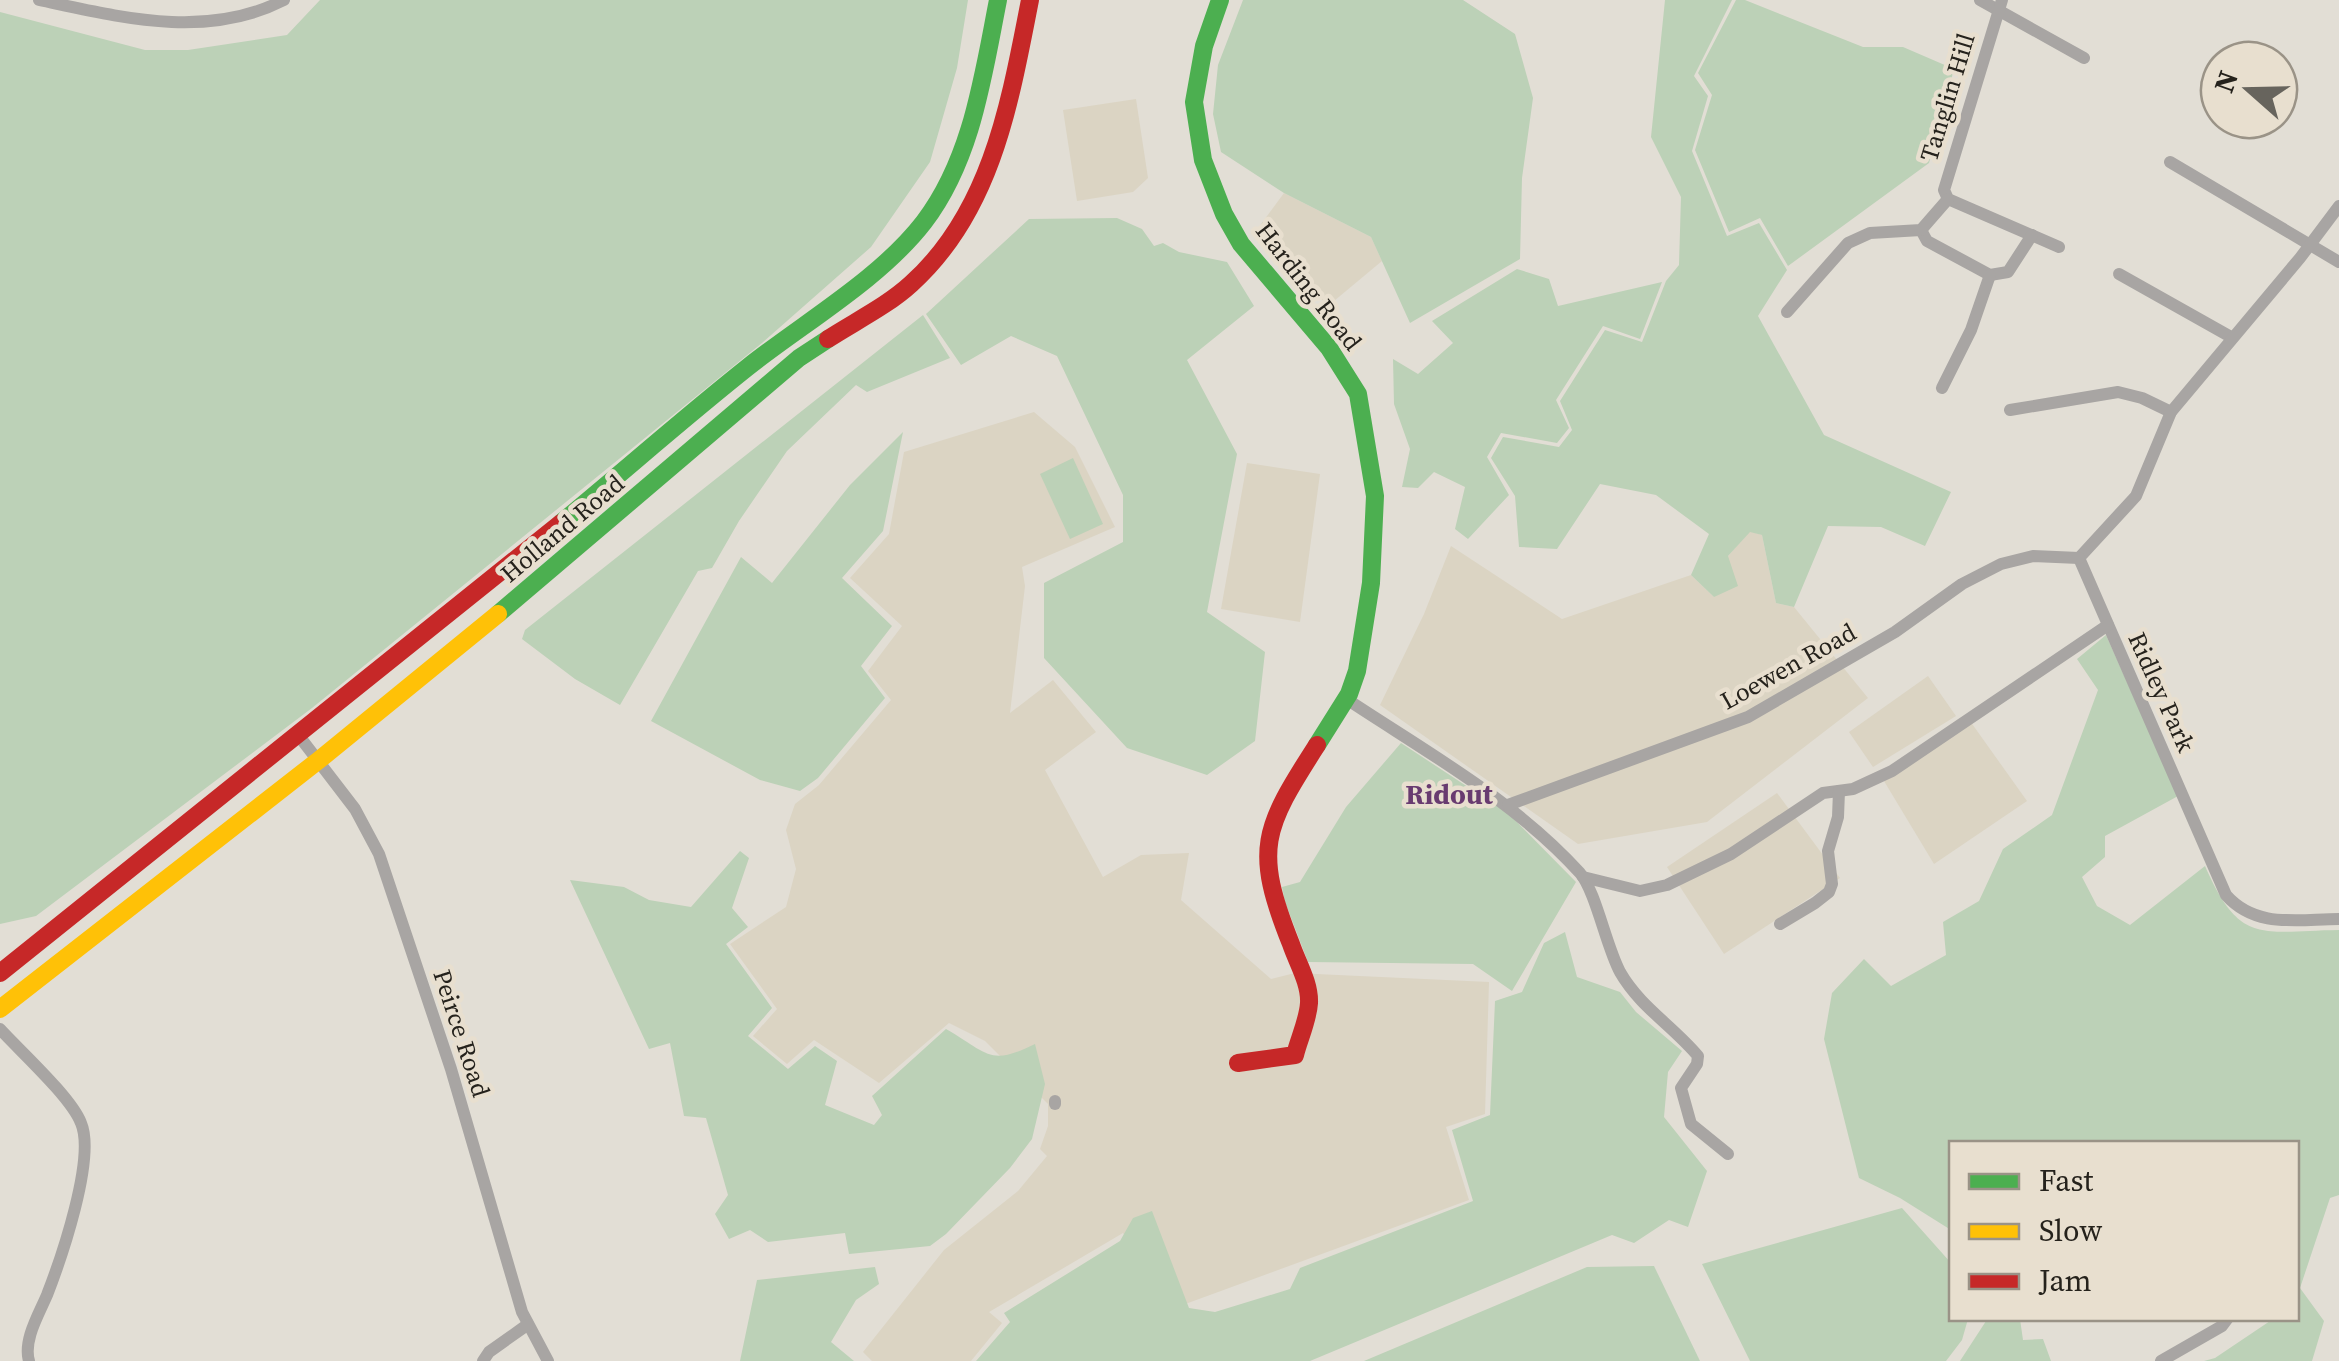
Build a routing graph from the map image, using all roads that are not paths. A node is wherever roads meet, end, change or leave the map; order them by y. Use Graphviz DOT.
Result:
graph roads {
  1 [pos="39,0"];
  2 [pos="284,0"];
  3 [pos="998,0"];
  4 [pos="1030,0"];
  5 [pos="1220,0"];
  6 [pos="1980,0"];
  7 [pos="2000,4"];
  8 [pos="2084,58"];
  9 [pos="2170,162"];
  10 [pos="1948,199"];
  11 [pos="2339,206"];
  12 [pos="1922,230"];
  13 [pos="2032,235"];
  14 [pos="2310,244"];
  15 [pos="2059,246"];
  16 [pos="2339,262"];
  17 [pos="2119,274"];
  18 [pos="1990,275"];
  19 [pos="1787,312"];
  20 [pos="2231,337"];
  21 [pos="1942,388"];
  22 [pos="2010,410"];
  23 [pos="2171,412"];
  24 [pos="614,479"];
  25 [pos="638,497"];
  26 [pos="2078,558"];
  27 [pos="2108,625"];
  28 [pos="1348,700"];
  29 [pos="299,736"];
  30 [pos="318,760"];
  31 [pos="1838,791"];
  32 [pos="1508,805"];
  33 [pos="1584,876"];
  34 [pos="106,891"];
  35 [pos="144,894"];
  36 [pos="2339,918"];
  37 [pos="1780,924"];
  38 [pos="0,974"];
  39 [pos="0,1009"];
  40 [pos="0,1029"];
  41 [pos="1238,1063"];
  42 [pos="1728,1154"];
  43 [pos="2226,1321"];
  44 [pos="527,1325"];
  45 [pos="28,1361"];
  46 [pos="483,1361"];
  47 [pos="548,1361"];
  48 [pos="2161,1361"];
  1 -- 2 [label="street"];
  3 -- 24 [label="main road, Holland Road"];
  4 -- 25 [label="main road, Holland Road"];
  5 -- 28 [label="main road, Harding Road"];
  6 -- 7 [label="street, Tanglin Hill"];
  7 -- 8 [label="street, Tanglin Hill"];
  7 -- 10 [label="street, Tanglin Hill"];
  9 -- 14 [label="street"];
  10 -- 12 [label="street"];
  10 -- 13 [label="street, Tanglin Hill"];
  11 -- 14 [label="street"];
  12 -- 18 [label="street"];
  12 -- 19 [label="street"];
  13 -- 15 [label="street, Tanglin Hill"];
  13 -- 18 [label="street"];
  14 -- 16 [label="street"];
  14 -- 20 [label="street"];
  17 -- 20 [label="street"];
  18 -- 21 [label="street"];
  20 -- 23 [label="street"];
  22 -- 23 [label="street"];
  23 -- 26 [label="street"];
  24 -- 25 [label="main road"];
  24 -- 29 [label="main road, Holland Road"];
  25 -- 30 [label="main road, Holland Road"];
  26 -- 27 [label="street, Ridley Park"];
  26 -- 32 [label="street, Loewen Road"];
  27 -- 31 [label="street"];
  27 -- 36 [label="street, Ridley Park"];
  28 -- 32 [label="street"];
  28 -- 41 [label="main road, Harding Road"];
  29 -- 30 [label="street, Peirce Road"];
  29 -- 34 [label="main road, Holland Road"];
  30 -- 35 [label="main road, Holland Road"];
  30 -- 44 [label="street, Peirce Road"];
  31 -- 33 [label="street"];
  31 -- 37 [label="street"];
  32 -- 33 [label="street"];
  33 -- 42 [label="street"];
  34 -- 35 [label="main road"];
  34 -- 38 [label="main road, Holland Road"];
  35 -- 39 [label="main road, Holland Road"];
  40 -- 45 [label="street"];
  43 -- 48 [label="street"];
  44 -- 46 [label="street"];
  44 -- 47 [label="street, Peirce Road"];
}
